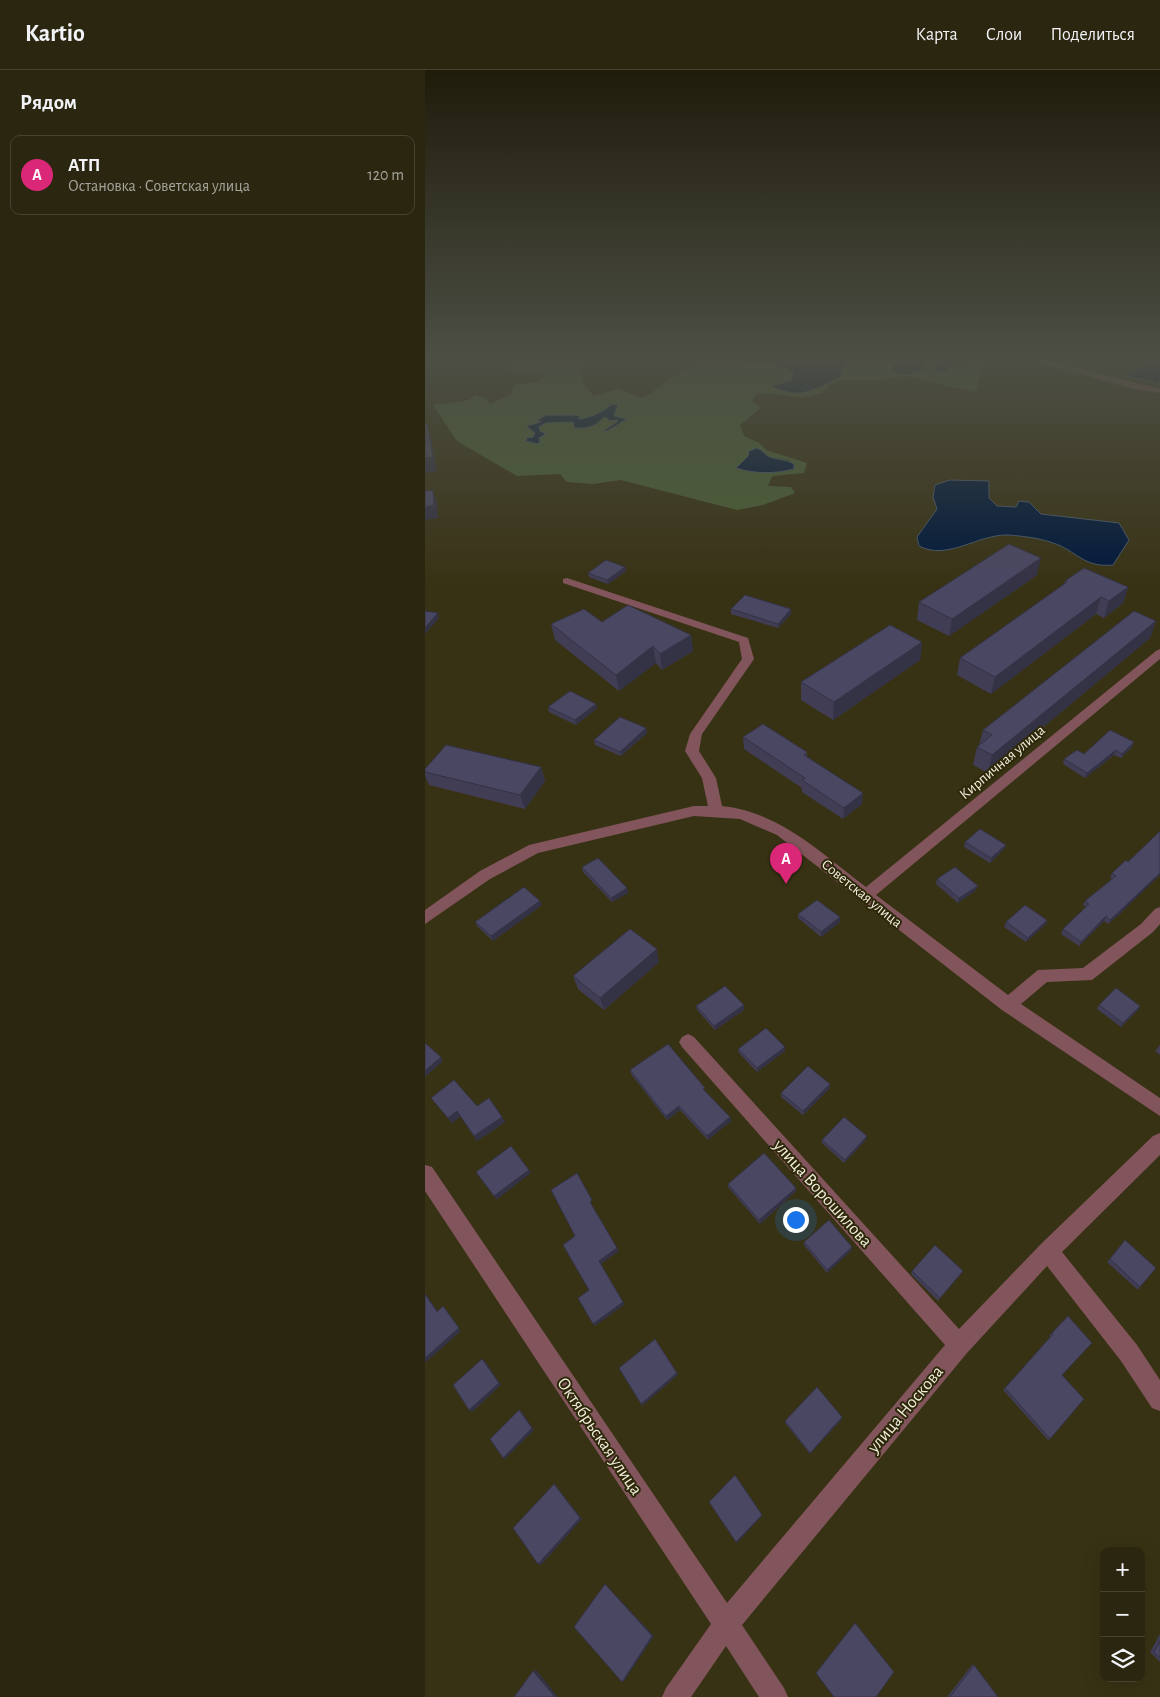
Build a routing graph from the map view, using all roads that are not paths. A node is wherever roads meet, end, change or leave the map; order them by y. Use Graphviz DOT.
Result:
graph roads {
  1 [pos="567,581"];
  2 [pos="1160,653"];
  3 [pos="716,810"];
  4 [pos="865,896"];
  5 [pos="1160,913"];
  6 [pos="425,918"];
  7 [pos="1007,1005"];
  8 [pos="687,1042"];
  9 [pos="1160,1108"];
  10 [pos="1160,1142"];
  11 [pos="425,1174"];
  12 [pos="1049,1251"];
  13 [pos="959,1345"];
  14 [pos="1160,1400"];
  15 [pos="726,1624"];
  16 [pos="675,1697"];
  17 [pos="775,1697"];
  1 -- 3 [label="street"];
  2 -- 4 [label="street, Кирпичная улица"];
  3 -- 4 [label="street, Советская улица"];
  3 -- 6 [label="street, Советская улица"];
  4 -- 7 [label="street, Советская улица"];
  5 -- 7 [label="street"];
  7 -- 9 [label="street, Советская улица"];
  8 -- 13 [label="street, улица Ворошилова"];
  10 -- 12 [label="street, улица Носкова"];
  11 -- 15 [label="street, Октябрьская улица"];
  12 -- 13 [label="street, улица Носкова"];
  12 -- 14 [label="street"];
  13 -- 15 [label="street, улица Носкова"];
  15 -- 16 [label="street, улица Носкова"];
  15 -- 17 [label="street, Октябрьская улица"];
}
